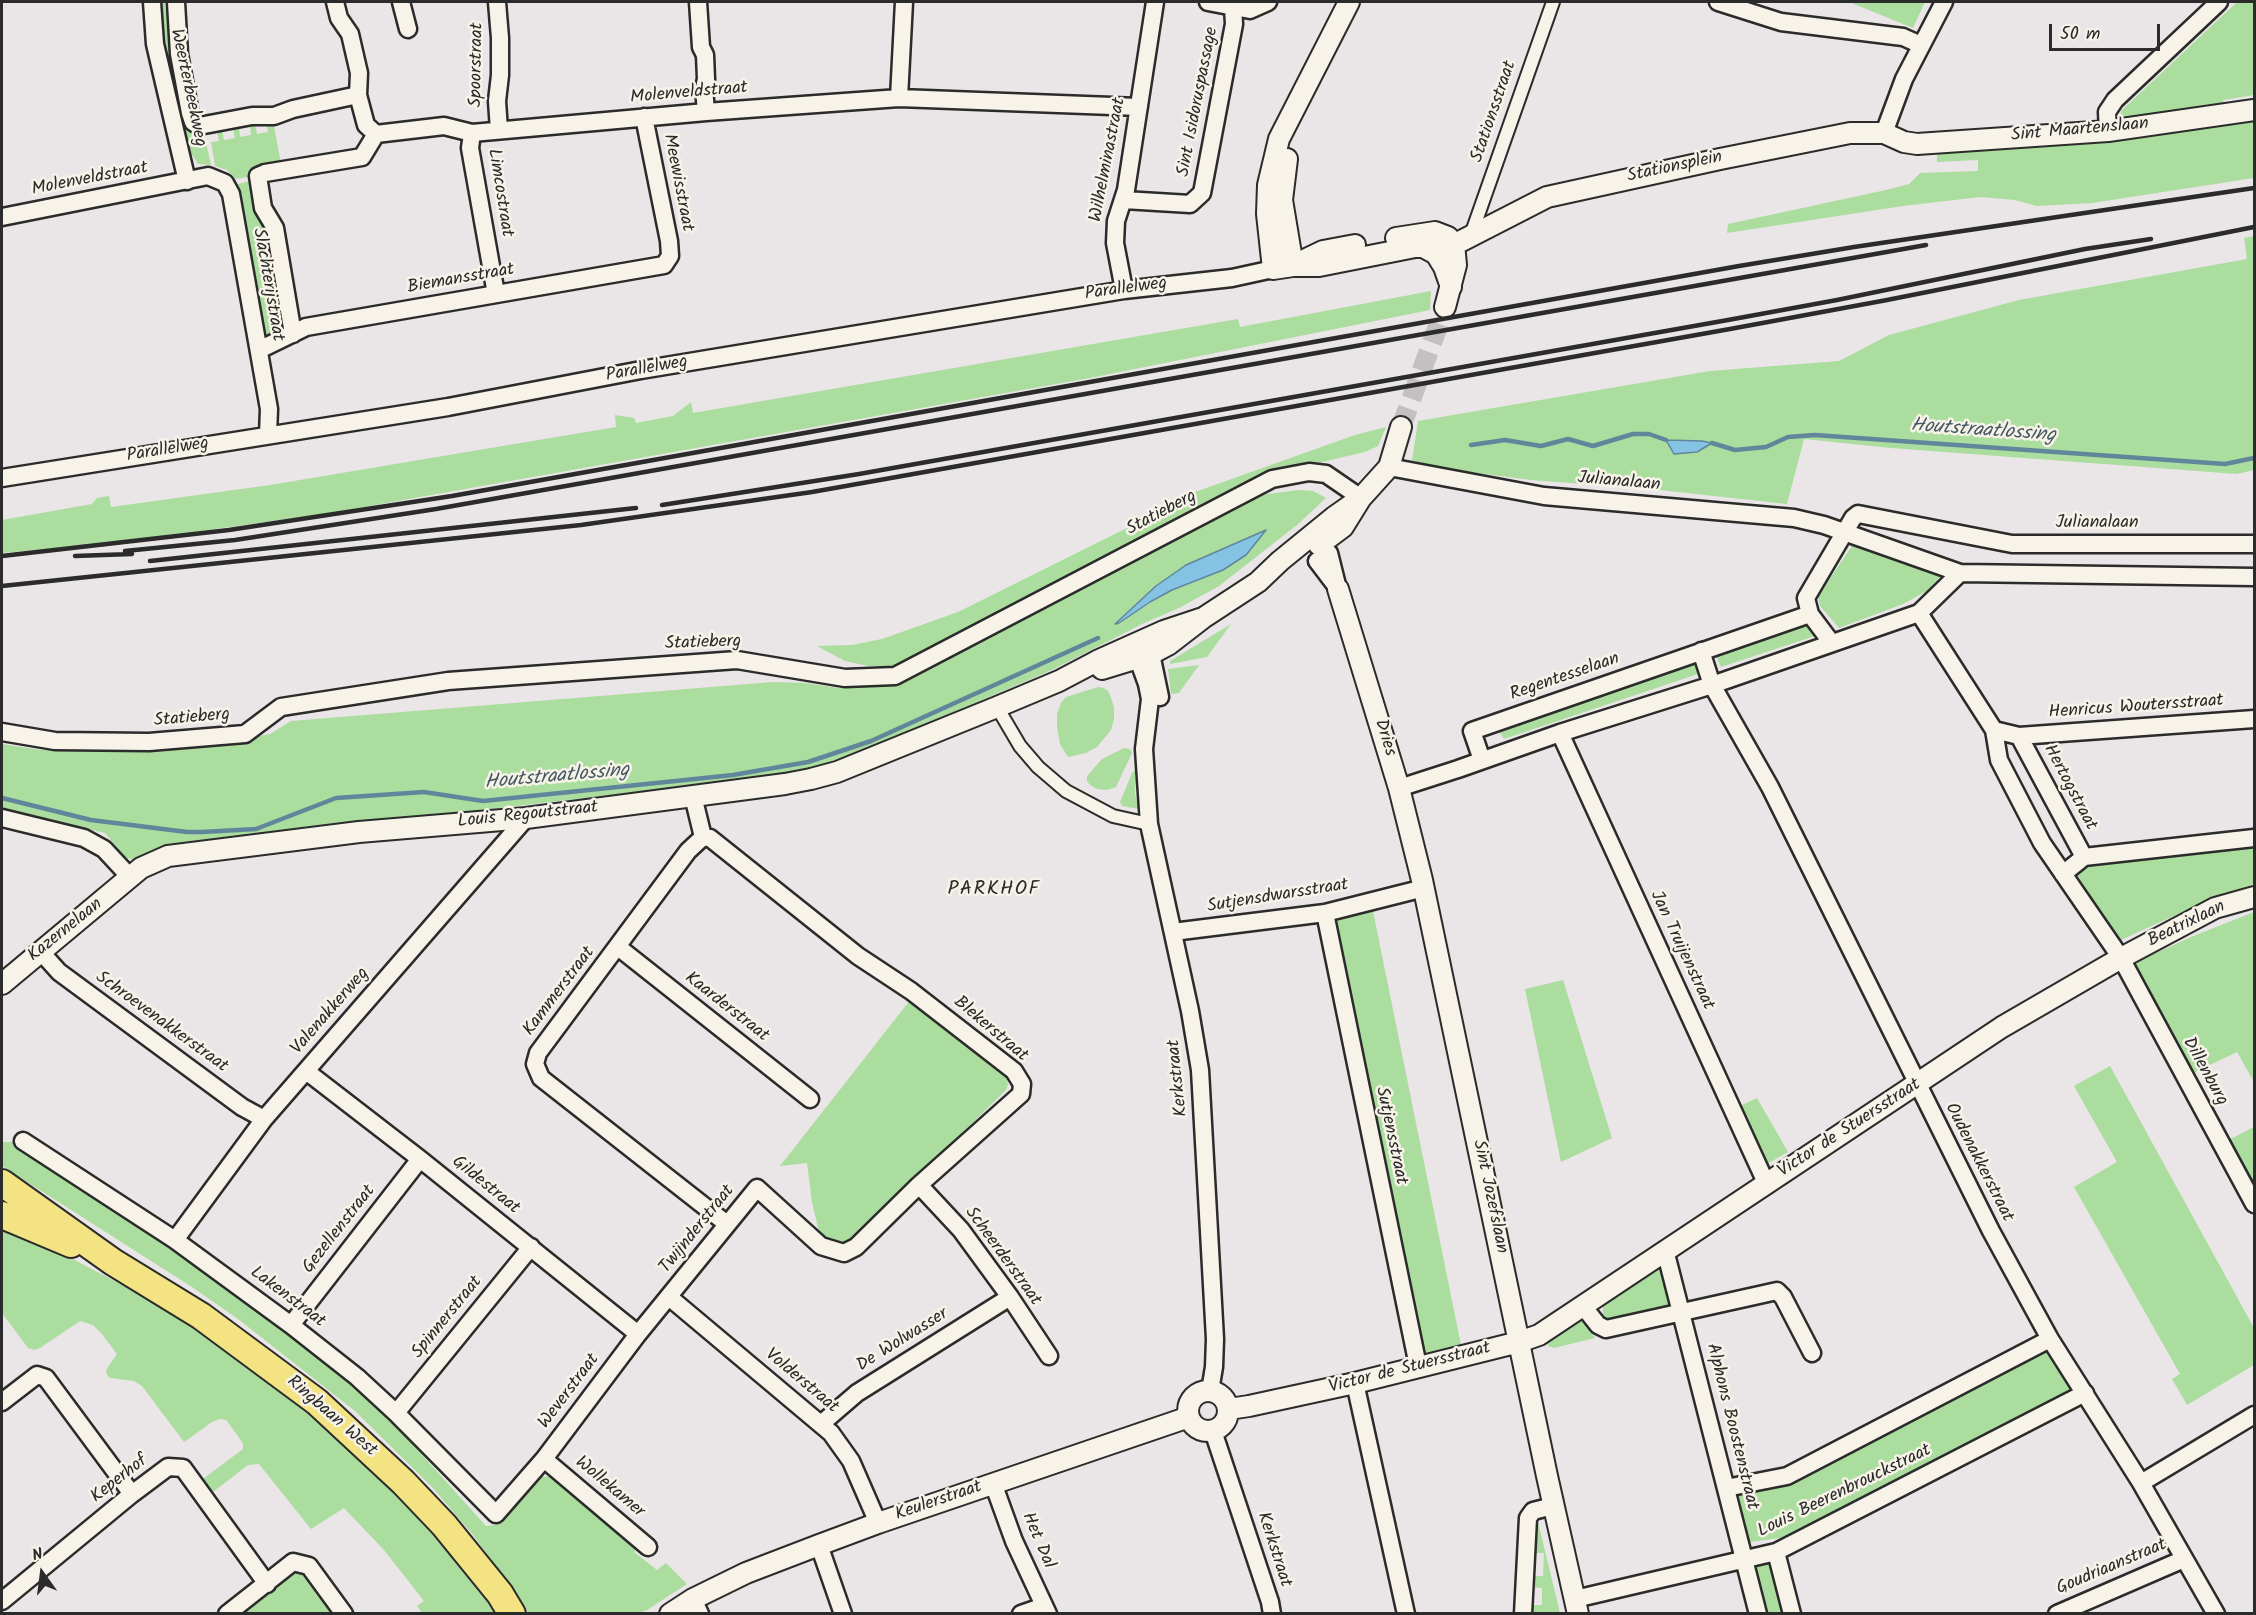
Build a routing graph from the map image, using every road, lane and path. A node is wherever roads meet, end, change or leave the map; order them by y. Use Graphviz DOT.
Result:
graph roads {
  1 [pos="152,2"];
  2 [pos="176,2"];
  3 [pos="335,2"];
  4 [pos="401,2"];
  5 [pos="497,2"];
  6 [pos="698,2"];
  7 [pos="904,2"];
  8 [pos="1155,2"];
  9 [pos="1208,2"];
  10 [pos="1268,2"];
  11 [pos="1349,2"];
  12 [pos="1553,2"];
  13 [pos="1718,2"];
  14 [pos="1944,2"];
  15 [pos="2219,2"];
  16 [pos="1233,8"];
  17 [pos="408,29"];
  18 [pos="1921,45"];
  19 [pos="358,96"];
  20 [pos="898,98"];
  21 [pos="1139,107"];
  22 [pos="1296,107"];
  23 [pos="2254,110"];
  24 [pos="706,112"];
  25 [pos="644,117"];
  26 [pos="499,130"];
  27 [pos="2108,131"];
  28 [pos="472,133"];
  29 [pos="1884,133"];
  30 [pos="376,134"];
  31 [pos="1904,142"];
  32 [pos="187,181"];
  33 [pos="1124,200"];
  34 [pos="2,217"];
  35 [pos="1463,240"];
  36 [pos="1436,254"];
  37 [pos="670,256"];
  38 [pos="1293,266"];
  39 [pos="1273,269"];
  40 [pos="1451,287"];
  41 [pos="1124,290"];
  42 [pos="496,294"];
  43 [pos="1445,307"];
  44 [pos="293,334"];
  45 [pos="259,350"];
  46 [pos="1401,427"];
  47 [pos="268,435"];
  48 [pos="1389,467"];
  49 [pos="2,478"];
  50 [pos="1361,498"];
  51 [pos="1846,533"];
  52 [pos="2254,544"];
  53 [pos="1317,549"];
  54 [pos="1960,573"];
  55 [pos="2254,577"];
  56 [pos="1338,589"];
  57 [pos="1918,613"];
  58 [pos="1810,614"];
  59 [pos="1831,642"];
  60 [pos="1701,651"];
  61 [pos="1143,652"];
  62 [pos="1712,685"];
  63 [pos="996,707"];
  64 [pos="2254,718"];
  65 [pos="1994,730"];
  66 [pos="2,732"];
  67 [pos="1560,733"];
  68 [pos="2019,736"];
  69 [pos="1482,760"];
  70 [pos="1399,788"];
  71 [pos="693,796"];
  72 [pos="2,818"];
  73 [pos="526,818"];
  74 [pos="1149,824"];
  75 [pos="704,837"];
  76 [pos="2254,838"];
  77 [pos="2084,857"];
  78 [pos="2063,874"];
  79 [pos="129,877"];
  80 [pos="1424,888"];
  81 [pos="2254,897"];
  82 [pos="1325,913"];
  83 [pos="1173,932"];
  84 [pos="618,947"];
  85 [pos="41,952"];
  86 [pos="2121,958"];
  87 [pos="2,984"];
  88 [pos="306,1071"];
  89 [pos="1917,1085"];
  90 [pos="810,1099"];
  91 [pos="264,1119"];
  92 [pos="23,1141"];
  93 [pos="420,1159"];
  94 [pos="2,1183"];
  95 [pos="919,1185"];
  96 [pos="1767,1185"];
  97 [pos="758,1188"];
  98 [pos="2254,1204"];
  99 [pos="2,1215"];
  100 [pos="727,1224"];
  101 [pos="175,1240"];
  102 [pos="531,1247"];
  103 [pos="1665,1250"];
  104 [pos="113,1262"];
  105 [pos="669,1296"];
  106 [pos="1010,1297"];
  107 [pos="1583,1306"];
  108 [pos="1681,1312"];
  109 [pos="291,1325"];
  110 [pos="638,1334"];
  111 [pos="2049,1339"];
  112 [pos="1519,1342"];
  113 [pos="1812,1353"];
  114 [pos="1049,1356"];
  115 [pos="1418,1366"];
  116 [pos="1355,1383"];
  117 [pos="1210,1390"];
  118 [pos="2085,1393"];
  119 [pos="2,1402"];
  120 [pos="1229,1409"];
  121 [pos="396,1413"];
  122 [pos="2254,1415"];
  123 [pos="1189,1416"];
  124 [pos="821,1424"];
  125 [pos="1213,1431"];
  126 [pos="544,1459"];
  127 [pos="993,1483"];
  128 [pos="2141,1484"];
  129 [pos="1726,1488"];
  130 [pos="132,1494"];
  131 [pos="1553,1506"];
  132 [pos="501,1510"];
  133 [pos="878,1522"];
  134 [pos="819,1545"];
  135 [pos="648,1547"];
  136 [pos="1776,1552"];
  137 [pos="2184,1559"];
  138 [pos="1744,1560"];
  139 [pos="267,1584"];
  140 [pos="2,1601"];
  141 [pos="697,1606"];
  142 [pos="1576,1606"];
  143 [pos="1046,1610"];
  144 [pos="227,1614"];
  145 [pos="344,1614"];
  146 [pos="512,1614"];
  147 [pos="670,1614"];
  148 [pos="843,1614"];
  149 [pos="1021,1614"];
  150 [pos="1272,1614"];
  151 [pos="1406,1614"];
  152 [pos="1523,1614"];
  153 [pos="1758,1614"];
  154 [pos="1792,1614"];
  155 [pos="2057,1614"];
  156 [pos="2216,1614"];
  1 -- 32 [label="street, Weerterbeekweg"];
  2 -- 19 [label="street"];
  3 -- 19 [label="street"];
  4 -- 17 [label="street"];
  5 -- 26 [label="street, Spoorstraat"];
  6 -- 24 [label="street"];
  7 -- 20 [label="street"];
  8 -- 21 [label="street, Wilhelminastraat"];
  9 -- 16 [label="street, Sint Isidoruspassage"];
  10 -- 16 [label="street, Sint Isidoruspassage"];
  11 -- 22 [label="street"];
  12 -- 35 [label="street, Stationsstraat"];
  13 -- 18 [label="street"];
  14 -- 18 [label="street"];
  15 -- 27 [label="street"];
  16 -- 33 [label="street, Sint Isidoruspassage"];
  18 -- 29 [label="street"];
  19 -- 30 [label="street"];
  20 -- 21 [label="street, Molenveldstraat"];
  20 -- 24 [label="street, Molenveldstraat"];
  21 -- 33 [label="street, Wilhelminastraat"];
  22 -- 38 [label="street"];
  22 -- 39 [label="street"];
  23 -- 27 [label="street, Sint Maartenslaan"];
  24 -- 25 [label="street, Molenveldstraat"];
  25 -- 26 [label="street, Molenveldstraat"];
  25 -- 37 [label="street, Meewisstraat"];
  26 -- 28 [label="street, Molenveldstraat"];
  27 -- 31 [label="street, Sint Maartenslaan"];
  28 -- 30 [label="street, Molenveldstraat"];
  28 -- 42 [label="street, Limcostraat"];
  29 -- 31 [label="street, Stationsplein"];
  29 -- 35 [label="street, Stationsplein"];
  30 -- 44 [label="street"];
  32 -- 34 [label="street, Molenveldstraat"];
  32 -- 45 [label="street, Slachterijstraat"];
  33 -- 41 [label="street, Wilhelminastraat"];
  35 -- 36 [label="street"];
  35 -- 38 [label="street, Parallelweg"];
  35 -- 40 [label="street"];
  36 -- 38 [label="street, Parallelweg"];
  36 -- 40 [label="street"];
  37 -- 42 [label="street, Biemansstraat"];
  38 -- 39 [label="street, Parallelweg"];
  39 -- 41 [label="street, Parallelweg"];
  40 -- 43 [label="street"];
  41 -- 47 [label="street, Parallelweg"];
  42 -- 44 [label="street, Biemansstraat"];
  44 -- 45 [label="street, Biemansstraat"];
  45 -- 47 [label="street, Slachterijstraat"];
  46 -- 48 [label="street, Louis Regoutstraat"];
  47 -- 49 [label="street, Parallelweg"];
  48 -- 50 [label="street, Louis Regoutstraat"];
  48 -- 51 [label="street, Julianalaan"];
  50 -- 53 [label="street, Louis Regoutstraat"];
  50 -- 66 [label="street, Statieberg"];
  51 -- 52 [label="street, Julianalaan"];
  51 -- 54 [label="street, Julianalaan"];
  51 -- 58 [label="street"];
  53 -- 56 [label="street, Dries"];
  53 -- 61 [label="street, Louis Regoutstraat"];
  54 -- 55 [label="street, Julianalaan"];
  54 -- 57 [label="street"];
  56 -- 70 [label="street, Dries"];
  57 -- 59 [label="street"];
  57 -- 65 [label="street"];
  58 -- 59 [label="street"];
  58 -- 60 [label="street, Regentesselaan"];
  59 -- 62 [label="street"];
  60 -- 62 [label="street"];
  60 -- 69 [label="street, Regentesselaan"];
  61 -- 63 [label="street, Louis Regoutstraat"];
  61 -- 74 [label="street, Kerkstraat"];
  62 -- 67 [label="street"];
  62 -- 89 [label="street, Oudenakkerstraat"];
  63 -- 71 [label="street, Louis Regoutstraat"];
  63 -- 74 [label="street"];
  64 -- 68 [label="street, Henricus Woutersstraat"];
  65 -- 68 [label="street, Hertogstraat"];
  65 -- 78 [label="street"];
  67 -- 69 [label="street"];
  67 -- 96 [label="street, Jan Truijenstraat"];
  68 -- 77 [label="street, Hertogstraat"];
  69 -- 70 [label="street"];
  70 -- 80 [label="street, Dries"];
  71 -- 73 [label="street, Louis Regoutstraat"];
  71 -- 75 [label="street"];
  72 -- 79 [label="street"];
  73 -- 79 [label="street, Louis Regoutstraat"];
  73 -- 88 [label="street, Valenakkerweg"];
  74 -- 83 [label="street, Kerkstraat"];
  75 -- 84 [label="street, Kammerstraat"];
  75 -- 95 [label="street, Blekerstraat"];
  76 -- 77 [label="street"];
  77 -- 78 [label="street, Hertogstraat"];
  78 -- 86 [label="street"];
  79 -- 85 [label="street, Kazernelaan"];
  80 -- 82 [label="street, Sutjensdwarsstraat"];
  80 -- 112 [label="street, Sint Jozefslaan"];
  81 -- 86 [label="street, Beatrixlaan"];
  82 -- 83 [label="street, Sutjensdwarsstraat"];
  82 -- 115 [label="street, Sutjensstraat"];
  83 -- 117 [label="street, Kerkstraat"];
  84 -- 90 [label="street, Kaarderstraat"];
  84 -- 100 [label="street, Kammerstraat"];
  85 -- 87 [label="street, Kazernelaan"];
  85 -- 91 [label="street, Schroevenakkerstraat"];
  86 -- 89 [label="street, Victor de Stuersstraat"];
  86 -- 98 [label="street, Dillenburg"];
  88 -- 91 [label="street, Valenakkerweg"];
  88 -- 93 [label="street, Gildestraat"];
  89 -- 96 [label="street, Victor de Stuersstraat"];
  89 -- 111 [label="street, Oudenakkerstraat"];
  91 -- 101 [label="street, Valenakkerweg"];
  92 -- 101 [label="street, Lakenstraat"];
  93 -- 102 [label="street, Gildestraat"];
  93 -- 109 [label="street, Gezellenstraat"];
  94 -- 104 [label="main road, Ringbaan West"];
  95 -- 97 [label="street, Blekerstraat"];
  95 -- 106 [label="street, Scheerderstraat"];
  96 -- 103 [label="street, Victor de Stuersstraat"];
  97 -- 100 [label="street, Twijnderstraat"];
  99 -- 104 [label="main road, Ringbaan West"];
  100 -- 105 [label="street, Twijnderstraat"];
  101 -- 109 [label="street, Lakenstraat"];
  102 -- 110 [label="street, Gildestraat"];
  102 -- 121 [label="street, Spinnerstraat"];
  103 -- 107 [label="street, Victor de Stuersstraat"];
  103 -- 108 [label="street, Alphons Boostenstraat"];
  104 -- 146 [label="main road, Ringbaan West"];
  105 -- 110 [label="street, Weverstraat"];
  105 -- 124 [label="street, Volderstraat"];
  106 -- 114 [label="street, Scheerderstraat"];
  106 -- 124 [label="street, De Wolwasser"];
  107 -- 108 [label="street"];
  107 -- 112 [label="street, Victor de Stuersstraat"];
  108 -- 113 [label="street"];
  108 -- 129 [label="street, Alphons Boostenstraat"];
  109 -- 121 [label="street, Lakenstraat"];
  110 -- 126 [label="street, Weverstraat"];
  111 -- 118 [label="street, Oudenakkerstraat"];
  111 -- 129 [label="street"];
  112 -- 115 [label="street, Victor de Stuersstraat"];
  112 -- 131 [label="street, Sint Jozefslaan"];
  115 -- 116 [label="street, Victor de Stuersstraat"];
  116 -- 120 [label="street, Victor de Stuersstraat"];
  116 -- 151 [label="street"];
  117 -- 120 [label="street"];
  117 -- 123 [label="street"];
  118 -- 128 [label="street, Oudenakkerstraat"];
  118 -- 136 [label="street, Louis Beerenbrouckstraat"];
  119 -- 130 [label="street"];
  120 -- 125 [label="street"];
  121 -- 132 [label="street, Lakenstraat"];
  122 -- 128 [label="street"];
  123 -- 125 [label="street"];
  123 -- 127 [label="street, Keulerstraat"];
  124 -- 133 [label="street, Volderstraat"];
  125 -- 150 [label="street, Kerkstraat"];
  126 -- 132 [label="street, Weverstraat"];
  126 -- 135 [label="street, Wollekamer"];
  127 -- 133 [label="street, Keulerstraat"];
  127 -- 143 [label="street, Het Dal"];
  128 -- 137 [label="street, Oudenakkerstraat"];
  129 -- 138 [label="street, Alphons Boostenstraat"];
  130 -- 139 [label="street, Keperhof"];
  130 -- 140 [label="street, Keperhof"];
  131 -- 142 [label="street, Sint Jozefslaan"];
  131 -- 152 [label="street"];
  133 -- 134 [label="street, Keulerstraat"];
  134 -- 141 [label="street, Keulerstraat"];
  134 -- 148 [label="street"];
  136 -- 138 [label="street, Louis Beerenbrouckstraat"];
  136 -- 154 [label="street"];
  137 -- 155 [label="street, Goudriaanstraat"];
  137 -- 156 [label="street, Oudenakkerstraat"];
  138 -- 142 [label="street, Louis Beerenbrouckstraat"];
  138 -- 153 [label="street, Alphons Boostenstraat"];
  139 -- 144 [label="street"];
  139 -- 145 [label="street"];
  141 -- 147 [label="street, Keulerstraat"];
  143 -- 149 [label="street"];
}
